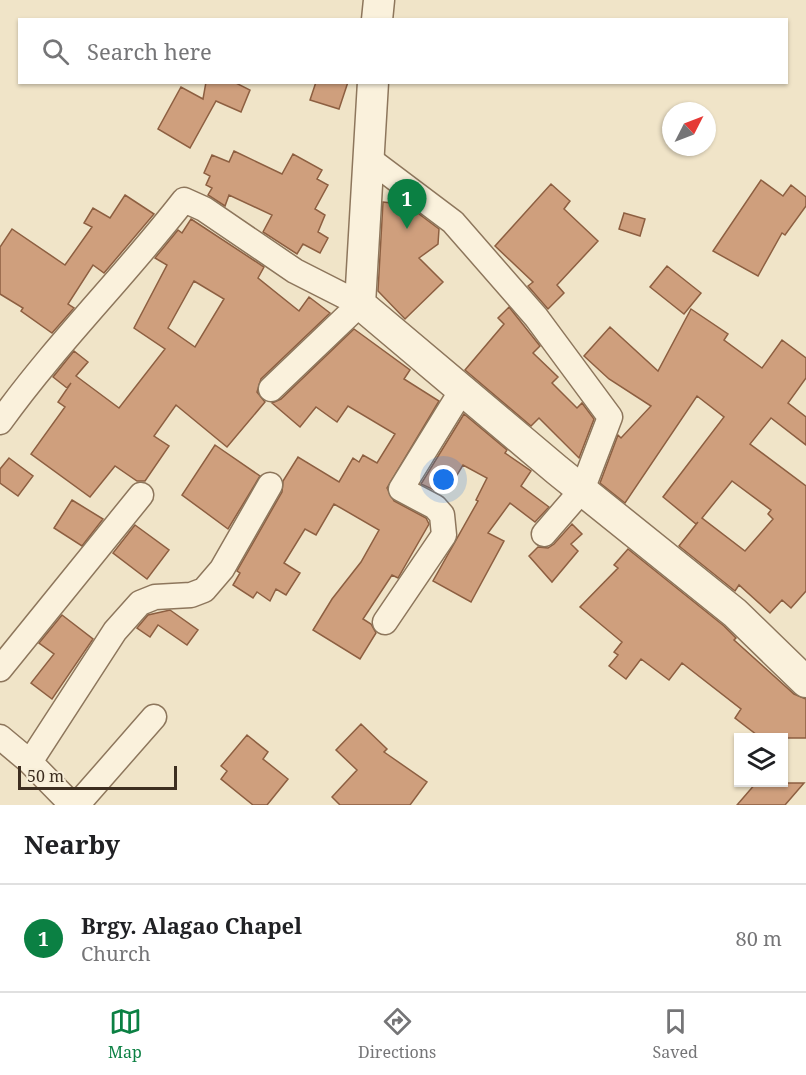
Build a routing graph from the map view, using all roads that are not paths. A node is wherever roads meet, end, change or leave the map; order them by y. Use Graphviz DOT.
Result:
graph roads {
  1 [pos="379,0"];
  2 [pos="376,18"];
  3 [pos="373,84"];
  4 [pos="368,158"];
  5 [pos="360,304"];
  6 [pos="271,389"];
  7 [pos="462,390"];
  8 [pos="0,422"];
  9 [pos="270,485"];
  10 [pos="582,490"];
  11 [pos="141,495"];
  12 [pos="544,534"];
  13 [pos="385,621"];
  14 [pos="0,669"];
  15 [pos="806,682"];
  16 [pos="154,717"];
  17 [pos="0,737"];
  18 [pos="30,762"];
  19 [pos="72,805"];
  20 [pos="77,805"];
  1 -- 2 [label="street"];
  3 -- 4 [label="street"];
  4 -- 5 [label="street"];
  4 -- 10 [label="street"];
  5 -- 6 [label="street"];
  5 -- 7 [label="street"];
  5 -- 8 [label="street"];
  7 -- 10 [label="street"];
  7 -- 13 [label="street"];
  9 -- 18 [label="street"];
  10 -- 12 [label="street"];
  10 -- 15 [label="street"];
  11 -- 14 [label="street"];
  16 -- 20 [label="street"];
  17 -- 18 [label="street"];
  18 -- 19 [label="street"];
}
